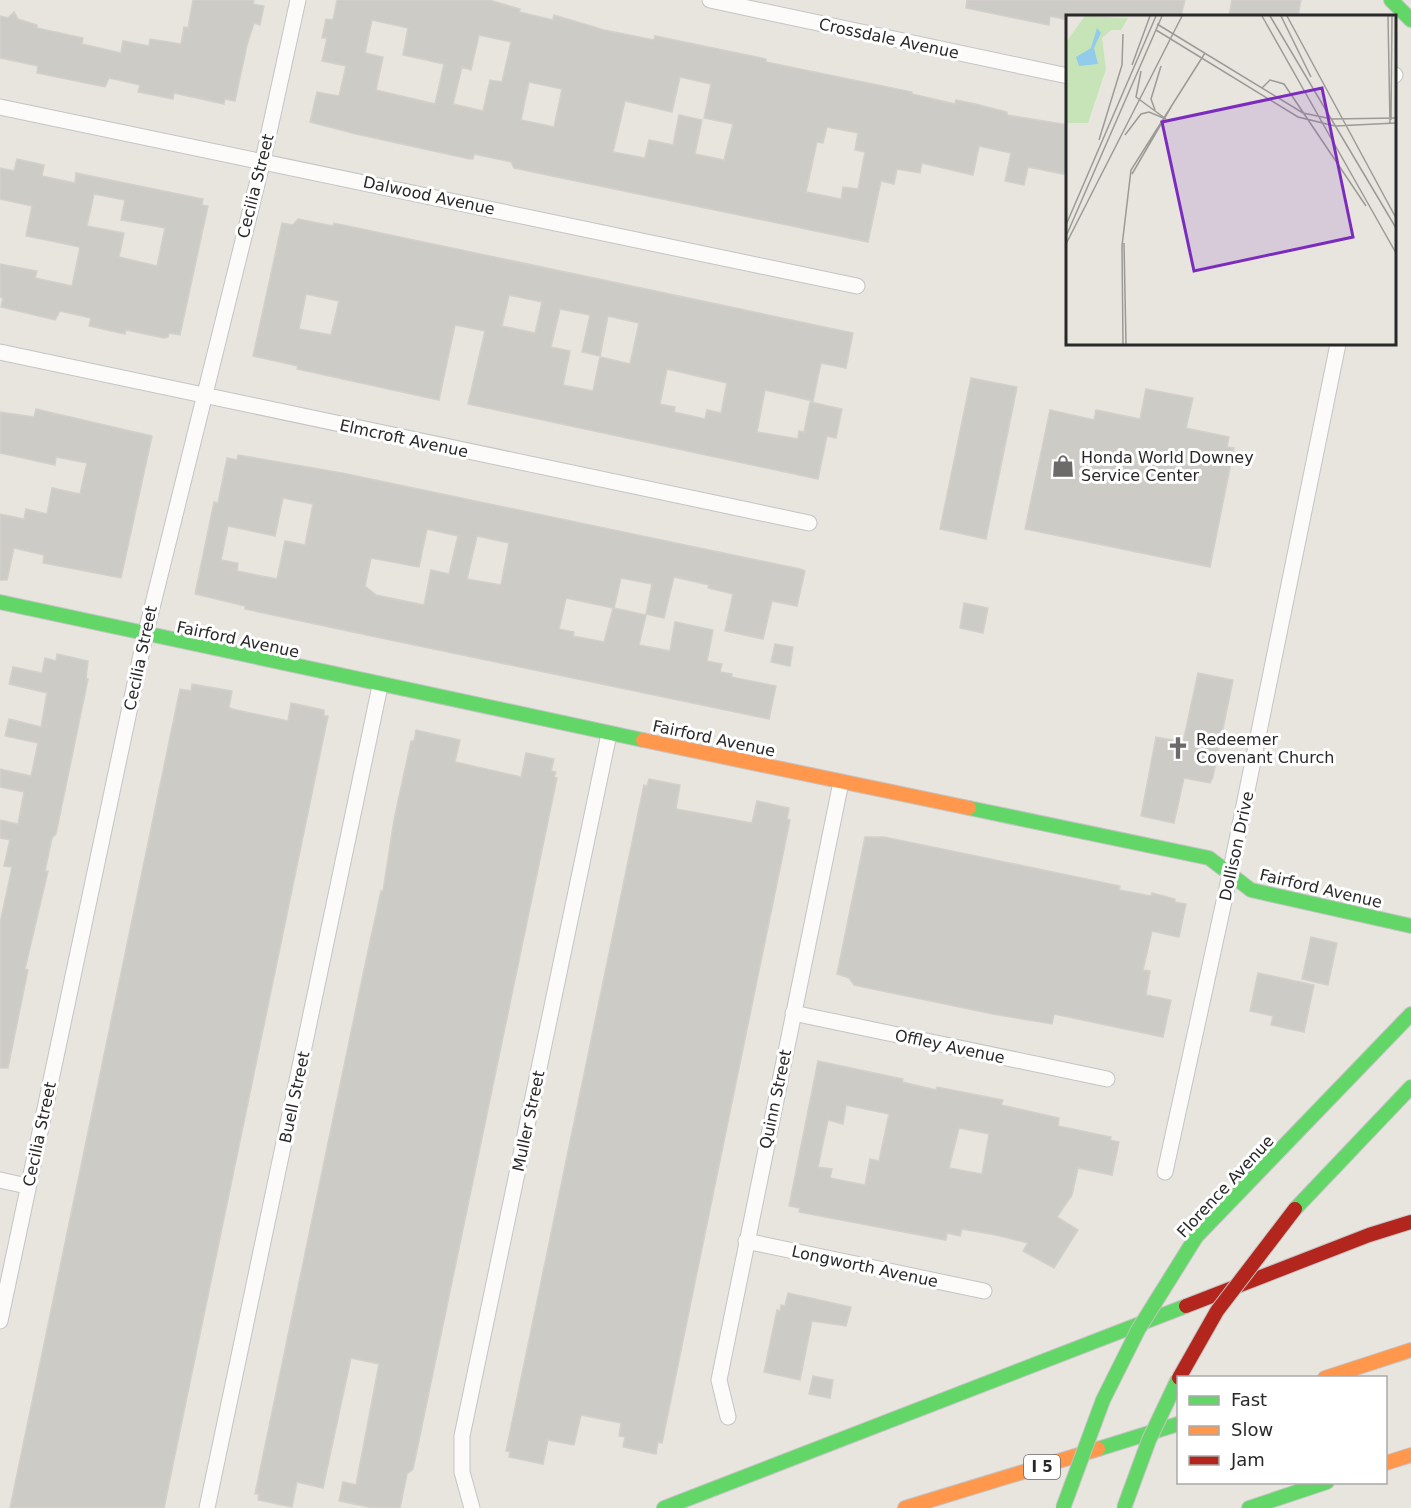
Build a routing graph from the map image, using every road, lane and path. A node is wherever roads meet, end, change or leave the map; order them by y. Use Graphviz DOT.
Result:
graph roads {
  1 [pos="298,0"];
  2 [pos="710,0"];
  3 [pos="1391,0"];
  4 [pos="1411,20"];
  5 [pos="1066,76"];
  6 [pos="0,107"];
  7 [pos="262,160"];
  8 [pos="856,286"];
  9 [pos="1338,345"];
  10 [pos="0,352"];
  11 [pos="202,395"];
  12 [pos="809,524"];
  13 [pos="0,603"];
  14 [pos="145,636"];
  15 [pos="380,686"];
  16 [pos="609,734"];
  17 [pos="841,782"];
  18 [pos="1230,874"];
  19 [pos="1411,926"];
  20 [pos="793,1013"];
  21 [pos="1411,1014"];
  22 [pos="1107,1079"];
  23 [pos="1411,1087"];
  24 [pos="1165,1172"];
  25 [pos="0,1180"];
  26 [pos="27,1186"];
  27 [pos="1411,1222"];
  28 [pos="746,1241"];
  29 [pos="984,1291"];
  30 [pos="0,1321"];
  31 [pos="1411,1350"];
  32 [pos="1180,1376"];
  33 [pos="1328,1376"];
  34 [pos="1177,1382"];
  35 [pos="728,1417"];
  36 [pos="1177,1425"];
  37 [pos="1411,1455"];
  38 [pos="1387,1463"];
  39 [pos="1321,1484"];
  40 [pos="207,1508"];
  41 [pos="472,1508"];
  42 [pos="664,1508"];
  43 [pos="906,1508"];
  44 [pos="1064,1508"];
  45 [pos="1124,1508"];
  46 [pos="1249,1508"];
  1 -- 7 [label="street, Cecilia Street"];
  2 -- 5 [label="street, Crossdale Avenue"];
  3 -- 4 [label="main road"];
  6 -- 7 [label="street, Dalwood Avenue"];
  7 -- 8 [label="street, Dalwood Avenue"];
  7 -- 11 [label="street, Cecilia Street"];
  9 -- 18 [label="street, Dollison Drive"];
  10 -- 11 [label="street, Elmcroft Avenue"];
  11 -- 12 [label="street, Elmcroft Avenue"];
  11 -- 14 [label="street, Cecilia Street"];
  13 -- 14 [label="main road, Fairford Avenue"];
  14 -- 15 [label="main road, Fairford Avenue"];
  14 -- 26 [label="street, Cecilia Street"];
  15 -- 16 [label="main road, Fairford Avenue"];
  15 -- 40 [label="street, Buell Street"];
  16 -- 17 [label="main road, Fairford Avenue"];
  16 -- 41 [label="street, Muller Street"];
  17 -- 18 [label="main road, Fairford Avenue"];
  17 -- 20 [label="street, Quinn Street"];
  18 -- 19 [label="main road, Fairford Avenue"];
  18 -- 24 [label="street, Dollison Drive"];
  20 -- 22 [label="street, Offley Avenue"];
  20 -- 28 [label="street, Quinn Street"];
  21 -- 44 [label="main road, Florence Avenue, bridge"];
  23 -- 32 [label="main road, bridge"];
  25 -- 26 [label="street"];
  26 -- 30 [label="street, Cecilia Street"];
  27 -- 42 [label="main road"];
  28 -- 29 [label="street, Longworth Avenue"];
  28 -- 35 [label="street, Quinn Street"];
  31 -- 33 [label="main road"];
  34 -- 45 [label="main road, bridge"];
  36 -- 43 [label="main road, I 5"];
  37 -- 38 [label="main road"];
  39 -- 46 [label="main road"];
}
